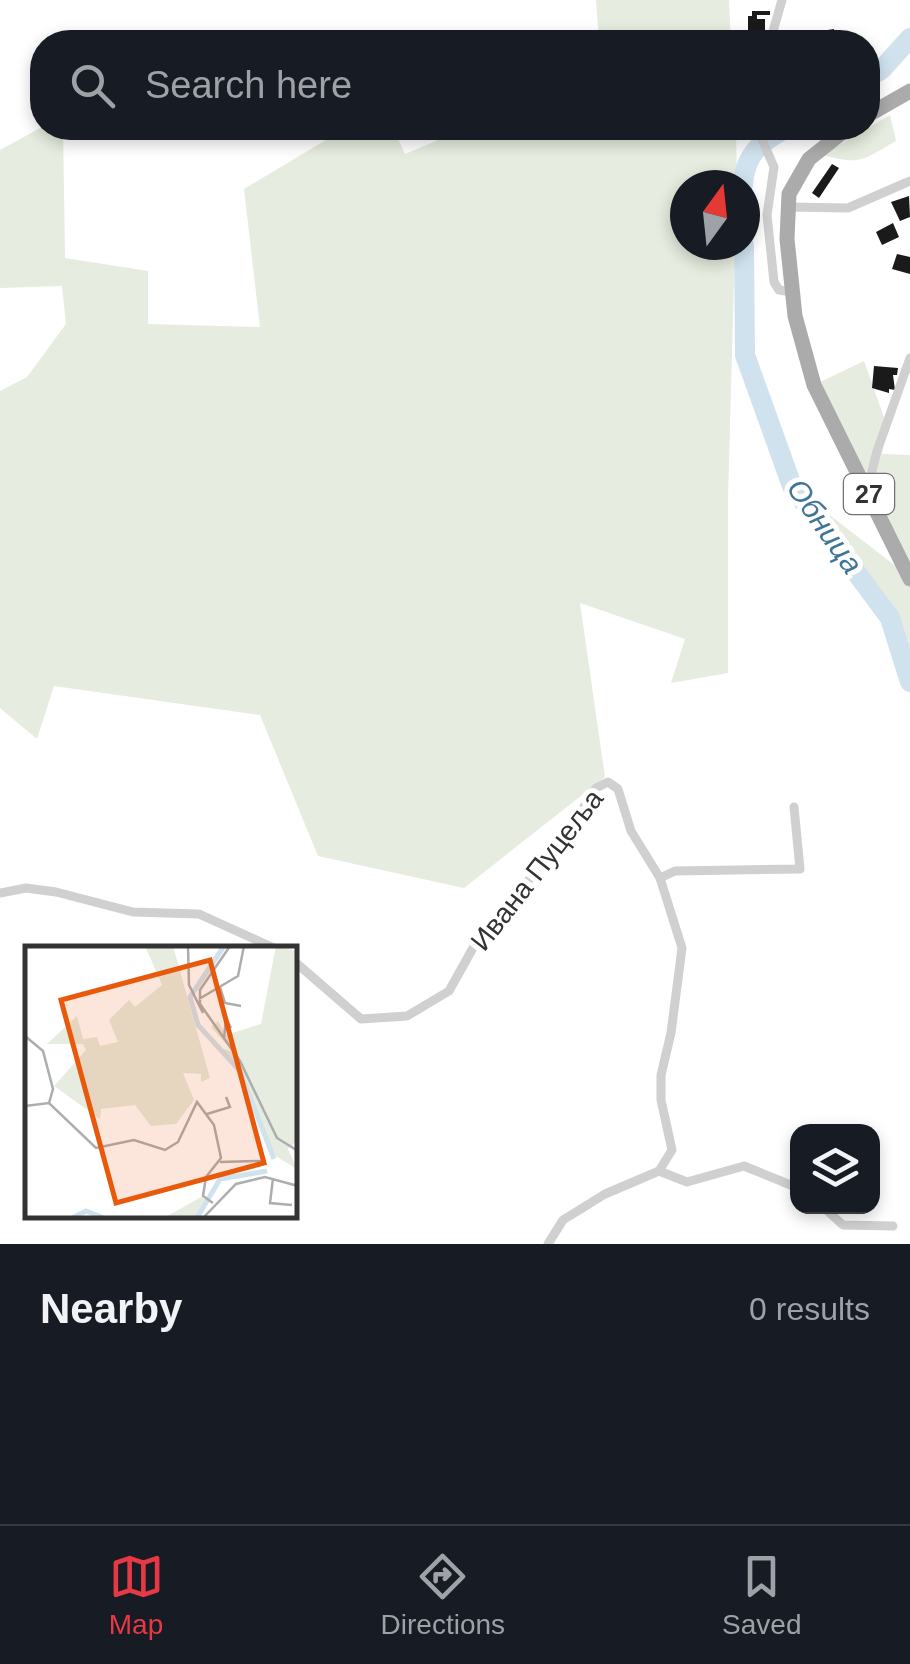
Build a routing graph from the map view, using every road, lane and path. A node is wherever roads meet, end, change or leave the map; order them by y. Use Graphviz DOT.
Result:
graph roads {
  1 [pos="782,0"];
  2 [pos="773,30"];
  3 [pos="910,91"];
  4 [pos="880,108"];
  5 [pos="763,140"];
  6 [pos="831,140"];
  7 [pos="910,180"];
  8 [pos="787,207"];
  9 [pos="792,292"];
  10 [pos="910,358"];
  11 [pos="867,490"];
  12 [pos="910,579"];
  13 [pos="794,807"];
  14 [pos="660,878"];
  15 [pos="0,892"];
  16 [pos="269,946"];
  17 [pos="298,965"];
  18 [pos="660,1172"];
  19 [pos="790,1185"];
  20 [pos="831,1214"];
  21 [pos="893,1226"];
  22 [pos="548,1244"];
  1 -- 2 [label="street"];
  3 -- 4 [label="main road"];
  5 -- 9 [label="street"];
  6 -- 8 [label="main road, 27"];
  7 -- 8 [label="street"];
  8 -- 9 [label="main road, 27"];
  9 -- 11 [label="main road, 27"];
  10 -- 11 [label="street"];
  11 -- 12 [label="main road, 27"];
  13 -- 14 [label="street"];
  14 -- 17 [label="street, Ивана Пуцеља"];
  14 -- 18 [label="street, Ивана Пуцеља"];
  15 -- 16 [label="street"];
  18 -- 19 [label="street"];
  18 -- 22 [label="street"];
  20 -- 21 [label="street"];
}
